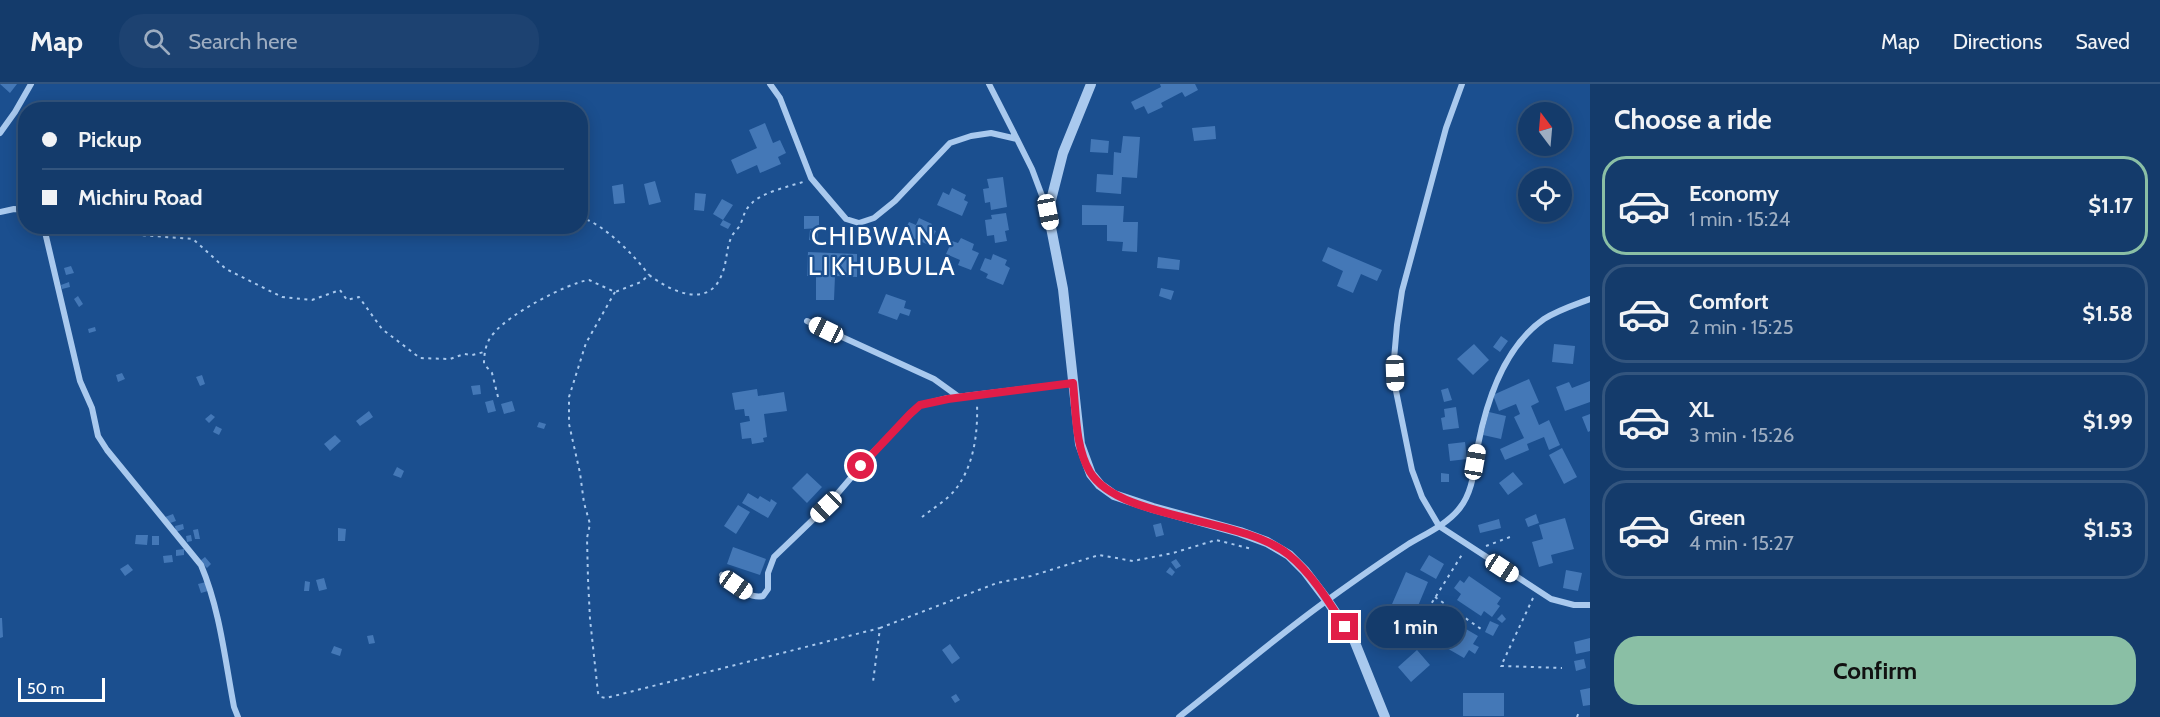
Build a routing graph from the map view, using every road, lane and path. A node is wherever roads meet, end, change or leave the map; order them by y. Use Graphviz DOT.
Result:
graph roads {
  1 [pos="31,84"];
  2 [pos="770,84"];
  3 [pos="989,84"];
  4 [pos="1091,84"];
  5 [pos="1462,84"];
  6 [pos="21,102"];
  7 [pos="18,107"];
  8 [pos="0,133"];
  9 [pos="1017,139"];
  10 [pos="811,178"];
  11 [pos="18,209"];
  12 [pos="0,212"];
  13 [pos="1048,212"];
  14 [pos="588,222"];
  15 [pos="45,234"];
  16 [pos="126,234"];
  17 [pos="649,275"];
  18 [pos="615,292"];
  19 [pos="1590,299"];
  20 [pos="807,321"];
  21 [pos="484,352"];
  22 [pos="1073,383"];
  23 [pos="976,395"];
  24 [pos="498,397"];
  25 [pos="959,397"];
  26 [pos="922,517"];
  27 [pos="1439,526"];
  28 [pos="1510,537"];
  29 [pos="1468,545"];
  30 [pos="1475,550"];
  31 [pos="1258,551"];
  32 [pos="722,575"];
  33 [pos="1537,590"];
  34 [pos="1435,597"];
  35 [pos="1327,600"];
  36 [pos="1590,605"];
  37 [pos="880,628"];
  38 [pos="1481,629"];
  39 [pos="1408,641"];
  40 [pos="1562,668"];
  41 [pos="873,682"];
  42 [pos="1579,712"];
  43 [pos="238,717"];
  44 [pos="1179,717"];
  45 [pos="1385,717"];
  46 [pos="1577,717"];
  1 -- 6 [label="street"];
  2 -- 10 [label="street"];
  3 -- 9 [label="street"];
  4 -- 13 [label="street"];
  5 -- 27 [label="street"];
  7 -- 8 [label="street"];
  9 -- 10 [label="street"];
  9 -- 13 [label="street"];
  10 -- 17 [label="path"];
  11 -- 12 [label="street"];
  13 -- 22 [label="street"];
  14 -- 17 [label="path"];
  15 -- 43 [label="street"];
  16 -- 21 [label="path"];
  17 -- 18 [label="path"];
  18 -- 21 [label="path"];
  18 -- 37 [label="path"];
  19 -- 27 [label="street"];
  20 -- 25 [label="street"];
  21 -- 24 [label="path"];
  22 -- 23 [label="street"];
  22 -- 35 [label="street"];
  23 -- 25 [label="street"];
  23 -- 26 [label="path"];
  25 -- 32 [label="street"];
  27 -- 29 [label="street"];
  27 -- 35 [label="street"];
  28 -- 30 [label="path"];
  29 -- 30 [label="street"];
  29 -- 34 [label="path"];
  30 -- 33 [label="street"];
  31 -- 37 [label="path"];
  33 -- 36 [label="street"];
  33 -- 40 [label="path"];
  34 -- 38 [label="path"];
  34 -- 39 [label="path"];
  35 -- 44 [label="street"];
  35 -- 45 [label="street"];
  37 -- 41 [label="path"];
  42 -- 46 [label="path"];
}
